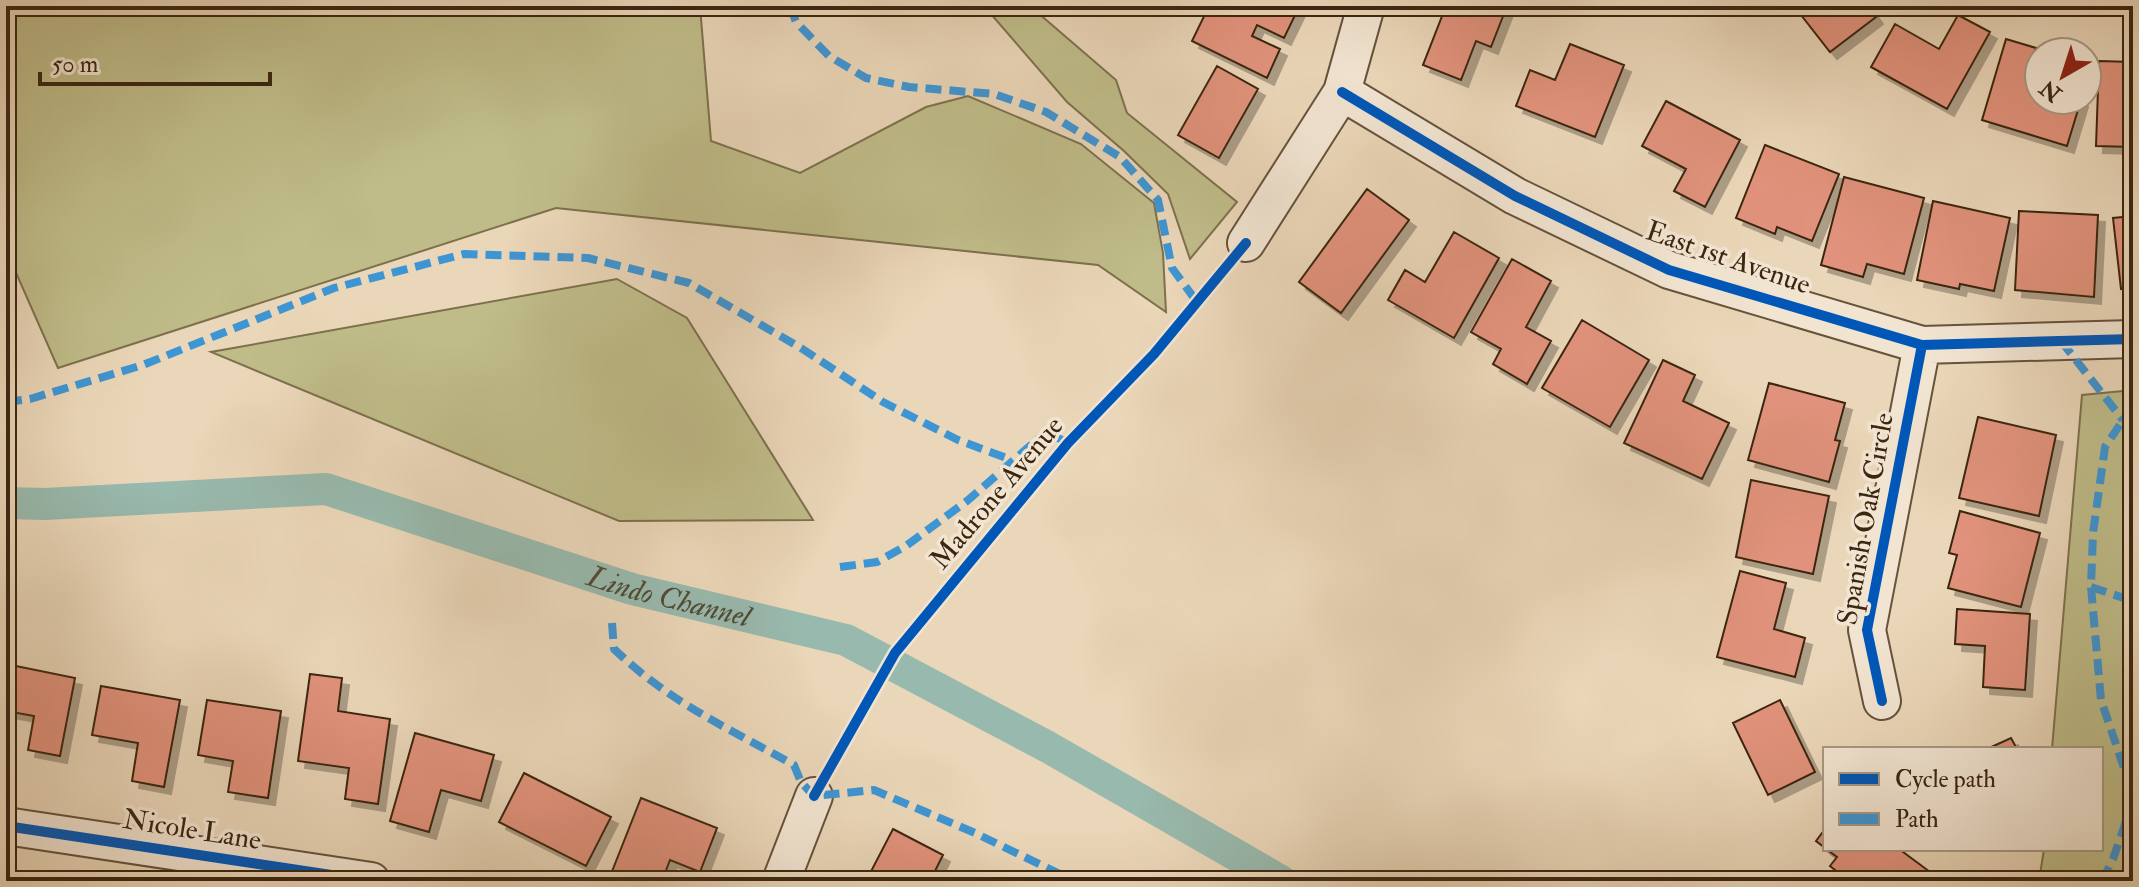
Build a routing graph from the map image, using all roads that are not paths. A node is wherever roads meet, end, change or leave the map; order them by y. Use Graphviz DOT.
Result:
graph roads {
  1 [pos="1366,6"];
  2 [pos="1342,92"];
  3 [pos="1246,243"];
  4 [pos="2133,339"];
  5 [pos="1922,345"];
  6 [pos="1882,701"];
  7 [pos="814,796"];
  8 [pos="6,826"];
  9 [pos="371,881"];
  10 [pos="781,881"];
  1 -- 2 [label="street"];
  2 -- 3 [label="street"];
  2 -- 5 [label="street, East 1st Avenue"];
  4 -- 5 [label="street, East 1st Avenue"];
  5 -- 6 [label="street, Spanish Oak Circle"];
  7 -- 10 [label="street"];
  8 -- 9 [label="street, Nicole Lane"];
}
